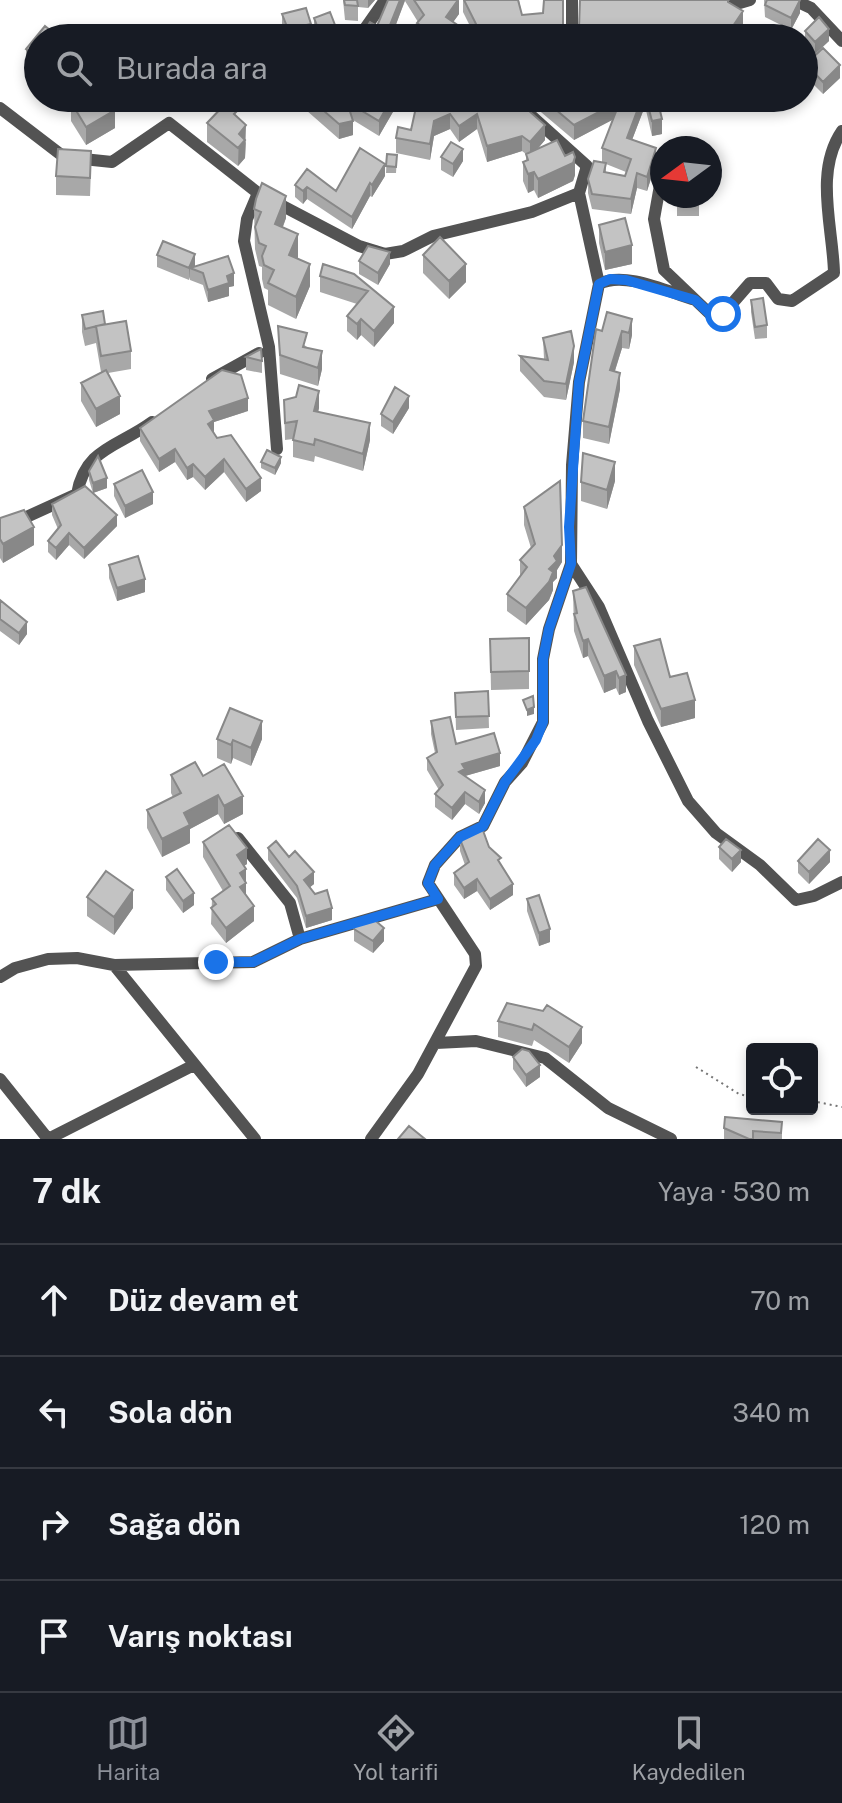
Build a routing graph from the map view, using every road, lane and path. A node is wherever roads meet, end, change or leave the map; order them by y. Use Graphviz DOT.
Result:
graph roads {
  1 [pos="385,0"];
  2 [pos="572,0"];
  3 [pos="750,0"];
  4 [pos="794,0"];
  5 [pos="814,4"];
  6 [pos="733,5"];
  7 [pos="368,24"];
  8 [pos="572,24"];
  9 [pos="842,41"];
  10 [pos="0,108"];
  11 [pos="527,112"];
  12 [pos="842,131"];
  13 [pos="258,193"];
  14 [pos="579,193"];
  15 [pos="656,208"];
  16 [pos="599,284"];
  17 [pos="695,300"];
  18 [pos="269,347"];
  19 [pos="206,383"];
  20 [pos="167,411"];
  21 [pos="277,449"];
  22 [pos="0,529"];
  23 [pos="571,564"];
  24 [pos="231,829"];
  25 [pos="842,882"];
  26 [pos="438,899"];
  27 [pos="300,939"];
  28 [pos="114,965"];
  29 [pos="0,977"];
  30 [pos="436,1043"];
  31 [pos="192,1066"];
  32 [pos="696,1067"];
  33 [pos="0,1079"];
  34 [pos="746,1096"];
  35 [pos="818,1102"];
  36 [pos="842,1107"];
  37 [pos="255,1139"];
  38 [pos="371,1139"];
  39 [pos="671,1139"];
  1 -- 7 [label="street"];
  2 -- 8 [label="street"];
  3 -- 6 [label="street"];
  4 -- 5 [label="street"];
  5 -- 9 [label="street"];
  10 -- 13 [label="street"];
  11 -- 14 [label="street"];
  12 -- 17 [label="street"];
  13 -- 14 [label="street"];
  13 -- 18 [label="street"];
  14 -- 16 [label="street"];
  15 -- 17 [label="street"];
  16 -- 17 [label="street"];
  16 -- 23 [label="street"];
  18 -- 19 [label="street"];
  18 -- 21 [label="street"];
  20 -- 22 [label="street"];
  23 -- 25 [label="street"];
  23 -- 26 [label="street"];
  24 -- 27 [label="street"];
  26 -- 27 [label="street"];
  26 -- 30 [label="street"];
  27 -- 28 [label="street"];
  28 -- 29 [label="street"];
  28 -- 31 [label="street"];
  30 -- 38 [label="street"];
  30 -- 39 [label="street"];
  31 -- 33 [label="street"];
  31 -- 37 [label="street"];
  32 -- 34 [label="path"];
  35 -- 36 [label="path"];
}
